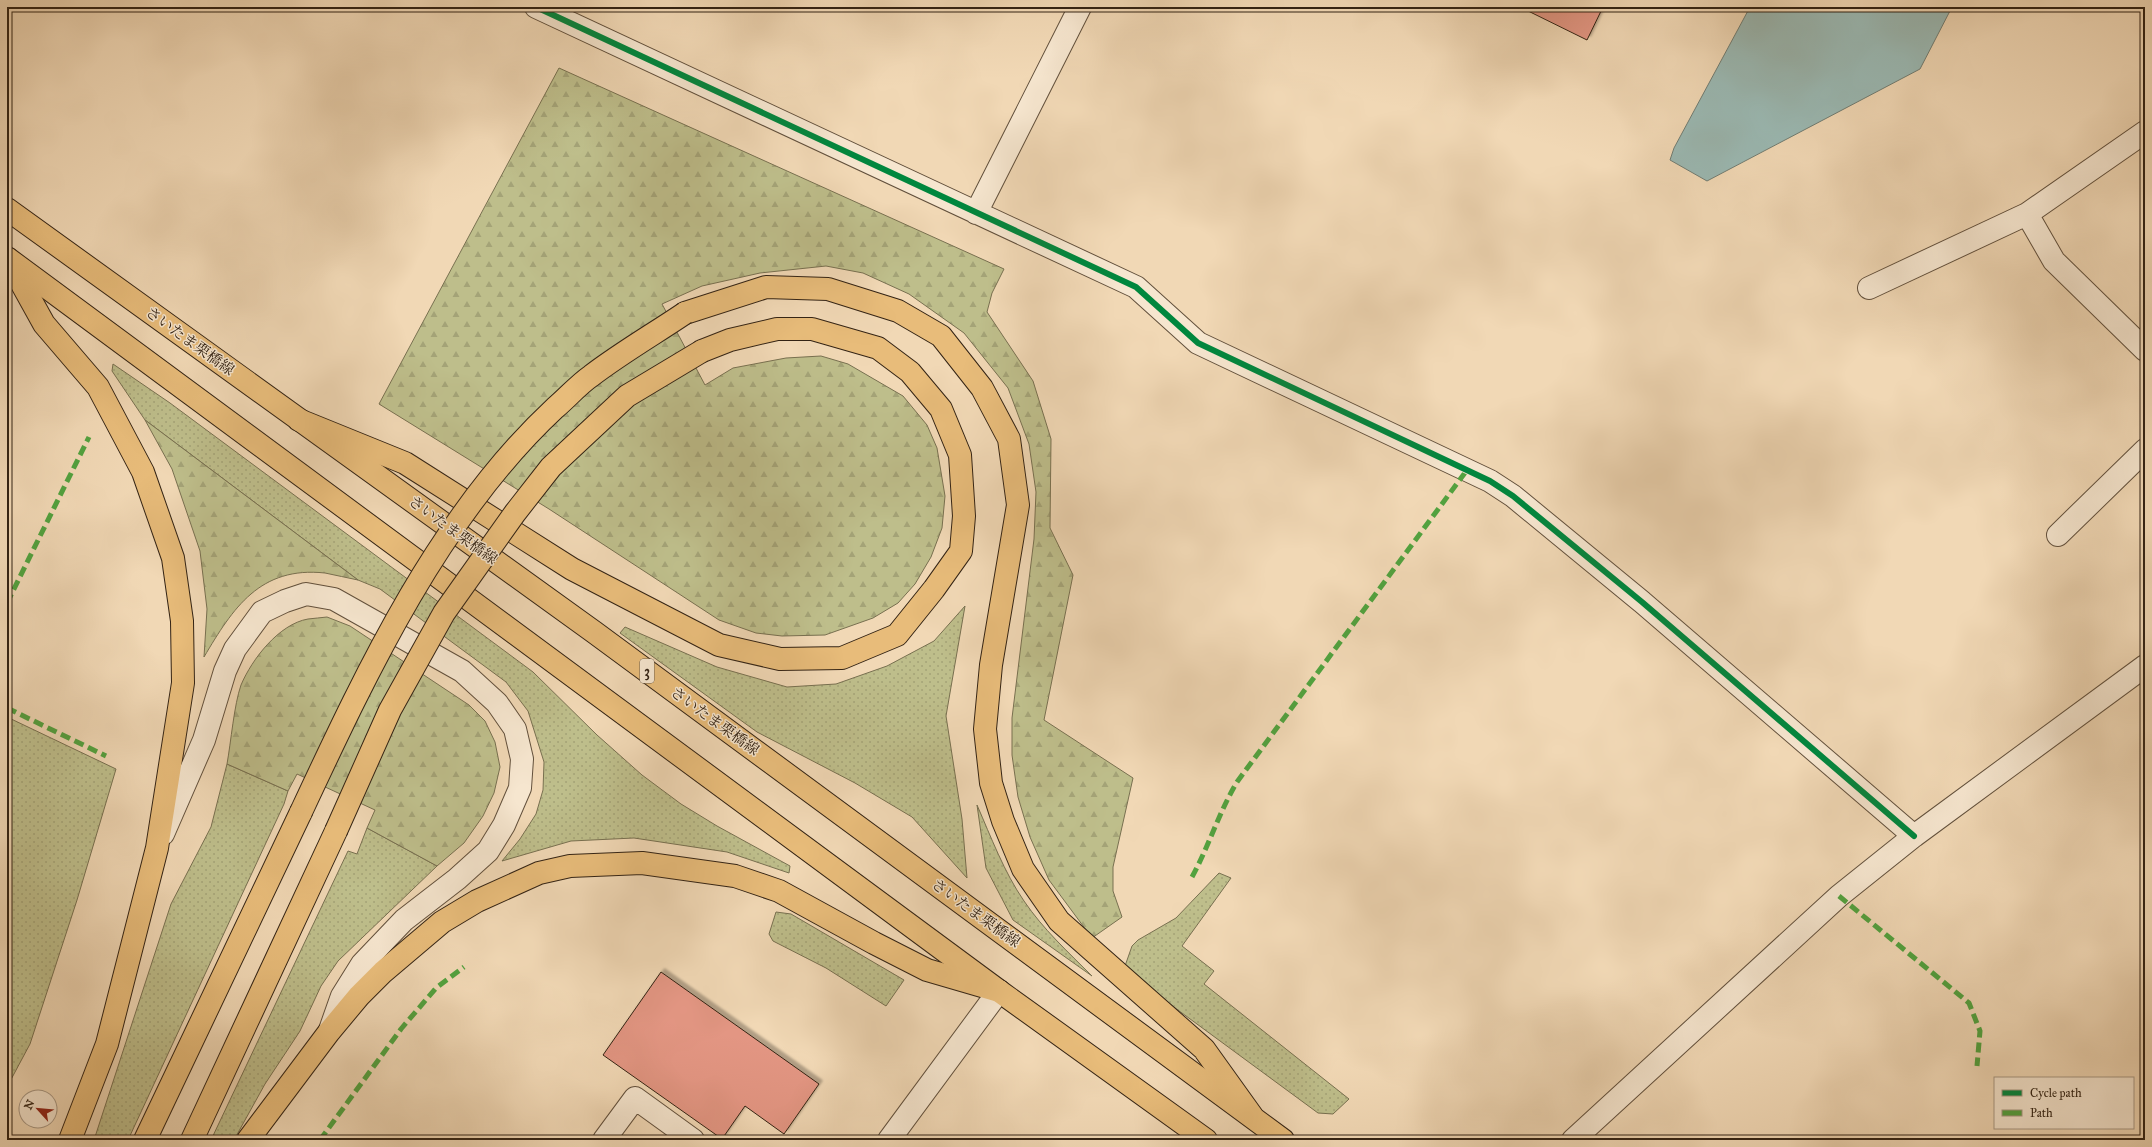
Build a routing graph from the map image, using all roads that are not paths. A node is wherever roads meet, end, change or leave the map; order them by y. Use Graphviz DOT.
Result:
graph roads {
  1 [pos="536,7"];
  2 [pos="1080,7"];
  3 [pos="2145,132"];
  4 [pos="7,209"];
  5 [pos="976,212"];
  6 [pos="2027,214"];
  7 [pos="7,258"];
  8 [pos="1870,288"];
  9 [pos="2145,350"];
  10 [pos="300,420"];
  11 [pos="2145,450"];
  12 [pos="2058,535"];
  13 [pos="2145,666"];
  14 [pos="1914,836"];
  15 [pos="157,848"];
  16 [pos="999,991"];
  17 [pos="329,1032"];
  18 [pos="1252,1116"];
  19 [pos="70,1140"];
  20 [pos="145,1140"];
  21 [pos="192,1140"];
  22 [pos="248,1140"];
  23 [pos="604,1140"];
  24 [pos="692,1140"];
  25 [pos="888,1140"];
  26 [pos="1206,1140"];
  27 [pos="1283,1140"];
  28 [pos="1572,1140"];
  1 -- 5 [label="street"];
  2 -- 5 [label="street"];
  3 -- 6 [label="street"];
  4 -- 10 [label="main road, さいたま栗橋線 / 3"];
  5 -- 14 [label="street"];
  6 -- 8 [label="street"];
  6 -- 9 [label="street"];
  7 -- 15 [label="main road"];
  7 -- 16 [label="main road"];
  10 -- 18 [label="main road, さいたま栗橋線 / 3"];
  10 -- 21 [label="main road, bridge"];
  11 -- 12 [label="street"];
  13 -- 14 [label="street"];
  14 -- 28 [label="street"];
  15 -- 17 [label="street"];
  15 -- 19 [label="main road"];
  16 -- 17 [label="main road"];
  16 -- 25 [label="street"];
  16 -- 26 [label="main road"];
  17 -- 22 [label="main road"];
  18 -- 20 [label="main road, bridge"];
  18 -- 27 [label="main road, さいたま栗橋線 / 3"];
  23 -- 24 [label="street"];
}
